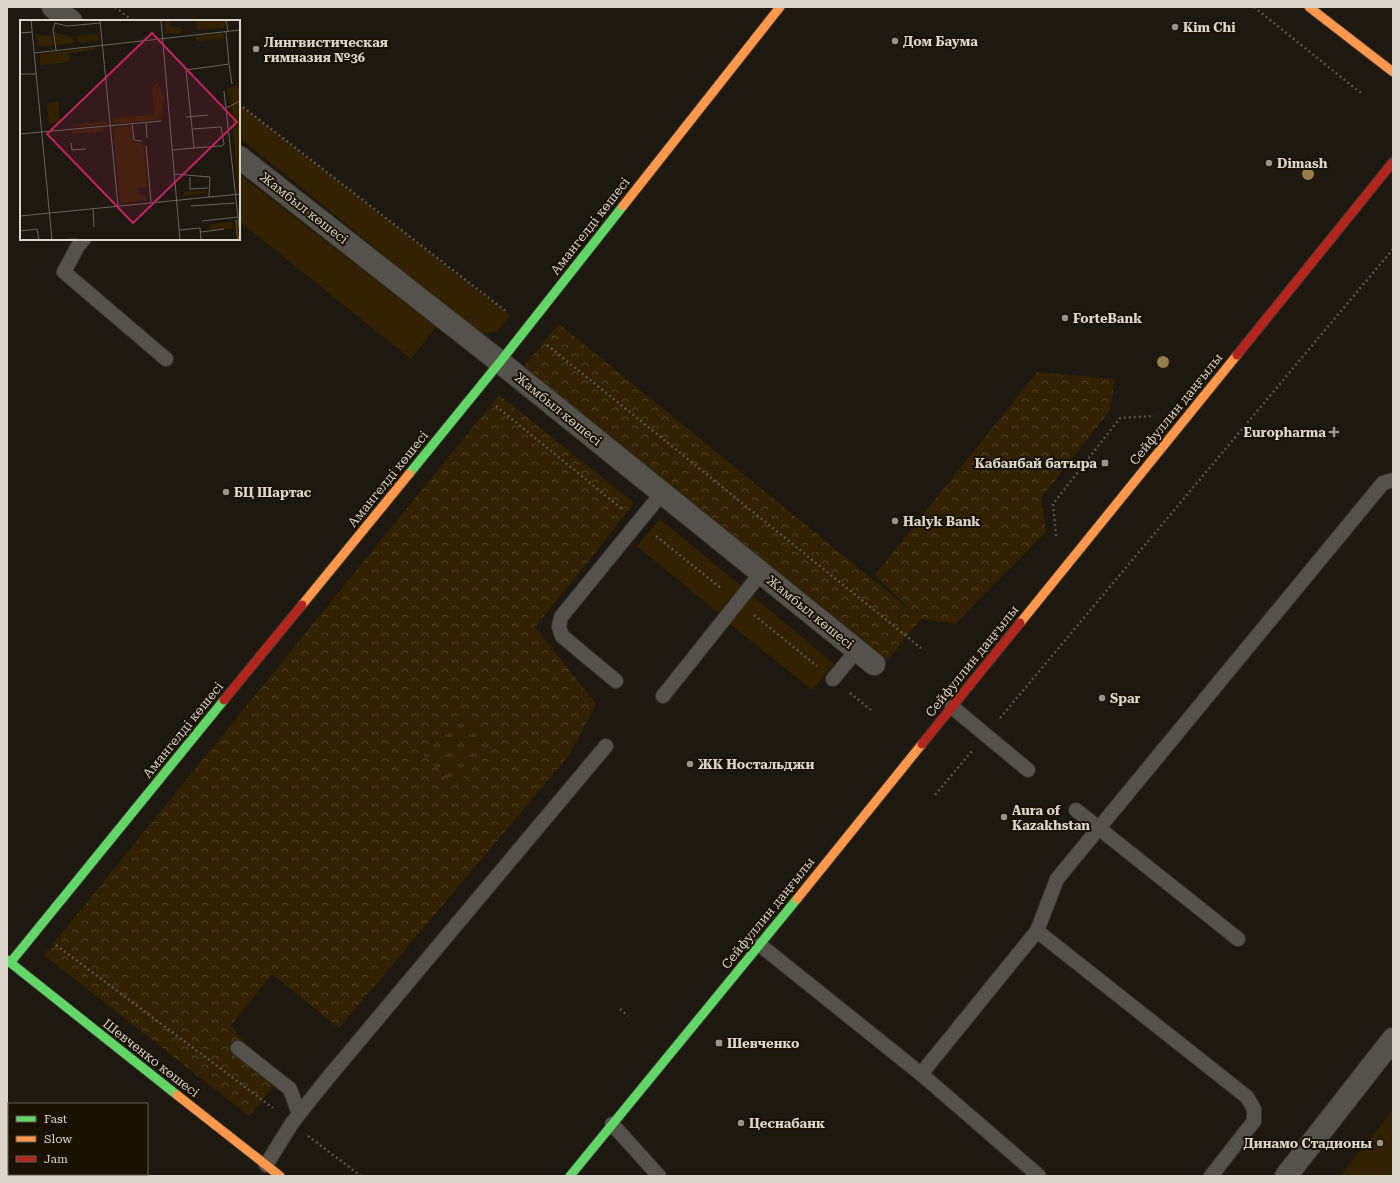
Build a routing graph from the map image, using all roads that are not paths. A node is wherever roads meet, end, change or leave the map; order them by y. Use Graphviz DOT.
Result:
graph roads {
  1 [pos="53,7"];
  2 [pos="780,7"];
  3 [pos="1310,7"];
  4 [pos="70,20"];
  5 [pos="1393,72"];
  6 [pos="240,158"];
  7 [pos="1393,162"];
  8 [pos="83,240"];
  9 [pos="166,359"];
  10 [pos="500,362"];
  11 [pos="1393,480"];
  12 [pos="662,493"];
  13 [pos="762,573"];
  14 [pos="857,650"];
  15 [pos="874,664"];
  16 [pos="833,679"];
  17 [pos="616,681"];
  18 [pos="663,696"];
  19 [pos="952,707"];
  20 [pos="606,746"];
  21 [pos="1028,770"];
  22 [pos="1076,810"];
  23 [pos="1099,828"];
  24 [pos="1037,931"];
  25 [pos="1238,939"];
  26 [pos="760,945"];
  27 [pos="9,961"];
  28 [pos="1393,1039"];
  29 [pos="238,1048"];
  30 [pos="921,1074"];
  31 [pos="296,1119"];
  32 [pos="612,1124"];
  33 [pos="266,1165"];
  34 [pos="280,1176"];
  35 [pos="570,1176"];
  36 [pos="659,1176"];
  37 [pos="1039,1176"];
  38 [pos="1211,1176"];
  39 [pos="1286,1176"];
  1 -- 4 [label="street"];
  2 -- 10 [label="street, Амангелді көшесі"];
  3 -- 5 [label="street"];
  6 -- 10 [label="street, Жамбыл көшесі"];
  7 -- 19 [label="street, Сейфуллин даңғылы"];
  8 -- 9 [label="lane"];
  10 -- 12 [label="street, Жамбыл көшесі"];
  10 -- 27 [label="street, Амангелді көшесі"];
  11 -- 23 [label="lane"];
  12 -- 13 [label="street, Жамбыл көшесі"];
  12 -- 17 [label="lane"];
  13 -- 14 [label="street, Жамбыл көшесі"];
  13 -- 18 [label="lane"];
  14 -- 15 [label="street, Жамбыл көшесі"];
  14 -- 16 [label="lane"];
  19 -- 21 [label="lane"];
  19 -- 26 [label="street, Сейфуллин даңғылы"];
  20 -- 31 [label="lane"];
  22 -- 23 [label="lane"];
  23 -- 24 [label="lane"];
  23 -- 25 [label="lane"];
  24 -- 30 [label="lane"];
  24 -- 38 [label="lane"];
  26 -- 30 [label="lane"];
  26 -- 32 [label="street, Сейфуллин даңғылы"];
  27 -- 33 [label="street, Шевченко көшесі"];
  28 -- 39 [label="street"];
  29 -- 31 [label="lane"];
  30 -- 37 [label="lane"];
  31 -- 33 [label="lane"];
  32 -- 35 [label="street, Сейфуллин даңғылы"];
  32 -- 36 [label="lane"];
  33 -- 34 [label="street, Шевченко көшесі"];
}
